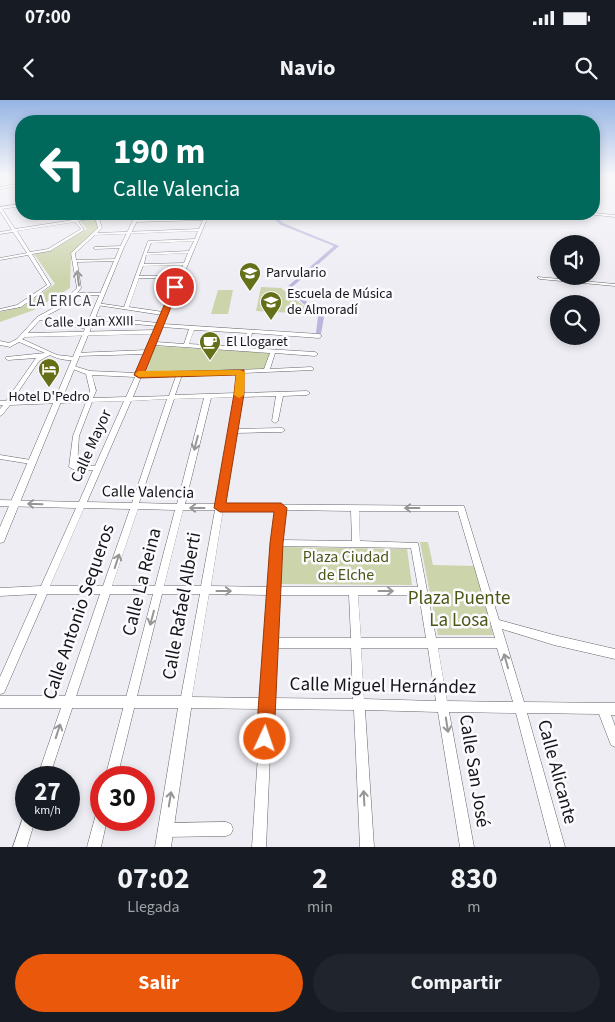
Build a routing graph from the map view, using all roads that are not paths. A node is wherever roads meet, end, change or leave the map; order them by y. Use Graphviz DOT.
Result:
graph roads {
  1 [pos="1,210"];
  2 [pos="600,215"];
  3 [pos="615,216"];
  4 [pos="75,220"];
  5 [pos="97,220"];
  6 [pos="136,220"];
  7 [pos="153,220"];
  8 [pos="166,220"];
  9 [pos="204,220"];
  10 [pos="156,221"];
  11 [pos="15,230"];
  12 [pos="200,230"];
  13 [pos="0,232"];
  14 [pos="153,232"];
  15 [pos="129,233"];
  16 [pos="96,234"];
  17 [pos="195,240"];
  18 [pos="122,247"];
  19 [pos="95,248"];
  20 [pos="190,252"];
  21 [pos="30,253"];
  22 [pos="145,254"];
  23 [pos="0,259"];
  24 [pos="116,260"];
  25 [pos="74,262"];
  26 [pos="185,264"];
  27 [pos="141,265"];
  28 [pos="168,276"];
  29 [pos="180,276"];
  30 [pos="137,277"];
  31 [pos="540,278"];
  32 [pos="604,286"];
  33 [pos="615,286"];
  34 [pos="173,292"];
  35 [pos="74,294"];
  36 [pos="102,294"];
  37 [pos="97,304"];
  38 [pos="126,308"];
  39 [pos="0,310"];
  40 [pos="164,314"];
  41 [pos="39,318"];
  42 [pos="92,318"];
  43 [pos="159,325"];
  44 [pos="192,328"];
  45 [pos="86,330"];
  46 [pos="250,331"];
  47 [pos="156,332"];
  48 [pos="319,336"];
  49 [pos="21,337"];
  50 [pos="151,343"];
  51 [pos="0,344"];
  52 [pos="186,345"];
  53 [pos="245,349"];
  54 [pos="273,351"];
  55 [pos="148,352"];
  56 [pos="50,353"];
  57 [pos="315,354"];
  58 [pos="43,356"];
  59 [pos="76,356"];
  60 [pos="8,358"];
  61 [pos="72,367"];
  62 [pos="312,369"];
  63 [pos="266,371"];
  64 [pos="240,372"];
  65 [pos="89,373"];
  66 [pos="179,374"];
  67 [pos="139,375"];
  68 [pos="280,393"];
  69 [pos="307,393"];
  70 [pos="239,394"];
  71 [pos="208,396"];
  72 [pos="172,397"];
  73 [pos="128,399"];
  74 [pos="91,400"];
  75 [pos="57,402"];
  76 [pos="4,403"];
  77 [pos="0,414"];
  78 [pos="275,421"];
  79 [pos="282,430"];
  80 [pos="232,431"];
  81 [pos="0,457"];
  82 [pos="31,462"];
  83 [pos="97,468"];
  84 [pos="0,503"];
  85 [pos="15,503"];
  86 [pos="82,505"];
  87 [pos="134,507"];
  88 [pos="180,508"];
  89 [pos="220,508"];
  90 [pos="281,508"];
  91 [pos="355,508"];
  92 [pos="461,508"];
  93 [pos="0,539"];
  94 [pos="276,543"];
  95 [pos="356,543"];
  96 [pos="45,590"];
  97 [pos="160,590"];
  98 [pos="274,590"];
  99 [pos="107,591"];
  100 [pos="205,591"];
  101 [pos="353,591"];
  102 [pos="423,591"];
  103 [pos="0,592"];
  104 [pos="495,623"];
  105 [pos="270,643"];
  106 [pos="356,643"];
  107 [pos="433,643"];
  108 [pos="501,643"];
  109 [pos="615,654"];
  110 [pos="0,689"];
  111 [pos="130,701"];
  112 [pos="0,702"];
  113 [pos="68,702"];
  114 [pos="186,702"];
  115 [pos="267,703"];
  116 [pos="359,704"];
  117 [pos="444,706"];
  118 [pos="520,707"];
  119 [pos="602,709"];
  120 [pos="615,709"];
  121 [pos="615,741"];
  122 [pos="47,766"];
  123 [pos="114,766"];
  124 [pos="226,829"];
  125 [pos="165,830"];
  126 [pos="25,831"];
  127 [pos="98,831"];
  128 [pos="20,847"];
  129 [pos="94,847"];
  130 [pos="163,847"];
  131 [pos="259,847"];
  132 [pos="367,847"];
  133 [pos="467,847"];
  134 [pos="558,847"];
  1 -- 11 [label="street"];
  2 -- 3 [label="street"];
  4 -- 11 [label="street"];
  4 -- 21 [label="street"];
  5 -- 16 [label="street"];
  6 -- 15 [label="main road"];
  7 -- 10 [label="street"];
  8 -- 10 [label="street"];
  9 -- 12 [label="street, Calle Mayor"];
  10 -- 14 [label="street"];
  11 -- 13 [label="street"];
  11 -- 21 [label="street"];
  12 -- 14 [label="street"];
  12 -- 17 [label="street, Calle Mayor"];
  14 -- 15 [label="street"];
  15 -- 16 [label="street"];
  15 -- 18 [label="main road"];
  16 -- 25 [label="street"];
  17 -- 20 [label="street, Calle Mayor"];
  17 -- 22 [label="street"];
  18 -- 19 [label="street"];
  18 -- 24 [label="main road"];
  20 -- 22 [label="street"];
  20 -- 26 [label="street, Calle Mayor"];
  21 -- 23 [label="street"];
  21 -- 39 [label="street"];
  22 -- 27 [label="street"];
  24 -- 25 [label="street"];
  24 -- 36 [label="main road"];
  35 -- 25 [label="street, one-way"];
  26 -- 27 [label="street"];
  26 -- 29 [label="street, Calle Mayor"];
  27 -- 30 [label="street"];
  28 -- 29 [label="street"];
  28 -- 30 [label="street"];
  28 -- 34 [label="street"];
  29 -- 34 [label="street, Calle Mayor"];
  30 -- 38 [label="street"];
  31 -- 33 [label="street"];
  32 -- 33 [label="street"];
  34 -- 40 [label="street, Calle Mayor"];
  35 -- 36 [label="street"];
  35 -- 41 [label="street"];
  36 -- 37 [label="main road"];
  37 -- 38 [label="street"];
  37 -- 42 [label="main road"];
  38 -- 40 [label="street"];
  40 -- 43 [label="street, Calle Mayor"];
  41 -- 45 [label="street"];
  41 -- 49 [label="street"];
  42 -- 43 [label="street"];
  42 -- 45 [label="main road"];
  43 -- 44 [label="street"];
  43 -- 47 [label="street, Calle Mayor"];
  44 -- 46 [label="street"];
  44 -- 52 [label="street"];
  45 -- 47 [label="street, Calle Juan XXIII"];
  45 -- 49 [label="street, Calle Juan XXIII"];
  45 -- 59 [label="main road"];
  46 -- 48 [label="street"];
  46 -- 53 [label="street"];
  47 -- 50 [label="street, Calle Mayor"];
  49 -- 51 [label="street, Calle Juan XXIII"];
  49 -- 56 [label="street"];
  50 -- 52 [label="street"];
  50 -- 55 [label="street, Calle Mayor"];
  52 -- 53 [label="street"];
  53 -- 54 [label="street"];
  54 -- 57 [label="street"];
  54 -- 63 [label="street"];
  55 -- 59 [label="street"];
  55 -- 67 [label="street, Calle Mayor"];
  56 -- 58 [label="street"];
  56 -- 59 [label="street"];
  58 -- 60 [label="street"];
  58 -- 76 [label="street"];
  59 -- 61 [label="main road"];
  61 -- 65 [label="street"];
  61 -- 75 [label="main road"];
  62 -- 63 [label="street"];
  63 -- 64 [label="street"];
  64 -- 66 [label="street"];
  64 -- 70 [label="street, Calle Rafael Alberti"];
  65 -- 67 [label="street"];
  65 -- 74 [label="street"];
  66 -- 67 [label="street"];
  66 -- 72 [label="street, Calle Antonio Sequeros"];
  67 -- 73 [label="street, Calle Mayor"];
  68 -- 69 [label="street"];
  68 -- 70 [label="street"];
  68 -- 78 [label="street"];
  70 -- 71 [label="street"];
  70 -- 80 [label="street, Calle Rafael Alberti"];
  71 -- 72 [label="street"];
  71 -- 88 [label="street, Calle La Reina, one-way"];
  72 -- 73 [label="street"];
  72 -- 87 [label="street, Calle Antonio Sequeros"];
  73 -- 74 [label="street"];
  73 -- 83 [label="street, Calle Mayor"];
  74 -- 75 [label="street"];
  74 -- 83 [label="street"];
  75 -- 76 [label="street"];
  75 -- 82 [label="main road"];
  76 -- 77 [label="street"];
  79 -- 80 [label="street"];
  80 -- 89 [label="street, Calle Rafael Alberti"];
  81 -- 82 [label="street"];
  82 -- 85 [label="main road"];
  83 -- 86 [label="street, Calle Mayor"];
  84 -- 85 [label="street, Calle Valencia"];
  86 -- 85 [label="street, Calle Valencia, one-way"];
  85 -- 93 [label="main road"];
  86 -- 87 [label="street, Calle Valencia"];
  86 -- 96 [label="street, Calle Mayor"];
  87 -- 88 [label="street, Calle Valencia"];
  99 -- 87 [label="street, Calle Antonio Sequeros, one-way"];
  89 -- 88 [label="street, Calle Valencia, one-way"];
  88 -- 97 [label="street, Calle La Reina"];
  89 -- 90 [label="street, Calle Valencia"];
  89 -- 100 [label="street, Calle Rafael Alberti"];
  90 -- 91 [label="street, Calle Valencia"];
  90 -- 94 [label="street"];
  92 -- 91 [label="street, Calle Valencia, one-way"];
  91 -- 95 [label="street"];
  92 -- 104 [label="street, Calle Alicante"];
  94 -- 95 [label="street"];
  94 -- 98 [label="street"];
  95 -- 102 [label="street, Calle San José"];
  96 -- 99 [label="street"];
  96 -- 103 [label="street"];
  96 -- 110 [label="street, Calle Mayor"];
  97 -- 99 [label="street"];
  97 -- 100 [label="street"];
  97 -- 111 [label="street, Calle La Reina, one-way"];
  100 -- 98 [label="street, one-way"];
  98 -- 101 [label="street"];
  98 -- 105 [label="street"];
  99 -- 113 [label="street, Calle Antonio Sequeros"];
  100 -- 114 [label="street, Calle Rafael Alberti"];
  101 -- 102 [label="street, one-way"];
  101 -- 106 [label="street"];
  102 -- 107 [label="street, Calle San José"];
  104 -- 108 [label="street, Calle Alicante"];
  104 -- 109 [label="street"];
  105 -- 106 [label="street"];
  105 -- 115 [label="street"];
  106 -- 107 [label="street"];
  106 -- 116 [label="street"];
  107 -- 108 [label="street"];
  107 -- 117 [label="street, Calle San José"];
  118 -- 108 [label="street, Calle Alicante, one-way"];
  111 -- 113 [label="main road, Calle Miguel Hernández"];
  111 -- 114 [label="main road, Calle Miguel Hernández"];
  111 -- 123 [label="street, Calle La Reina"];
  112 -- 113 [label="main road, Calle Miguel Hernández"];
  122 -- 113 [label="street, Calle Antonio Sequeros, one-way"];
  114 -- 115 [label="street, Calle Miguel Hernández"];
  125 -- 114 [label="main road, Calle Rafael Alberti, one-way"];
  115 -- 116 [label="street, Calle Miguel Hernández"];
  115 -- 131 [label="street"];
  116 -- 117 [label="street, Calle Miguel Hernández"];
  132 -- 116 [label="street, one-way"];
  117 -- 118 [label="street, Calle Miguel Hernández"];
  117 -- 133 [label="street, Calle San José, one-way"];
  118 -- 119 [label="street, Calle Miguel Hernández"];
  118 -- 134 [label="street, Calle Alicante"];
  119 -- 120 [label="street, Calle Miguel Hernández"];
  119 -- 121 [label="street"];
  124 -- 125 [label="street"];
  125 -- 130 [label="main road, Calle Rafael Alberti"];
  126 -- 128 [label="street"];
  127 -- 129 [label="street"];
}
